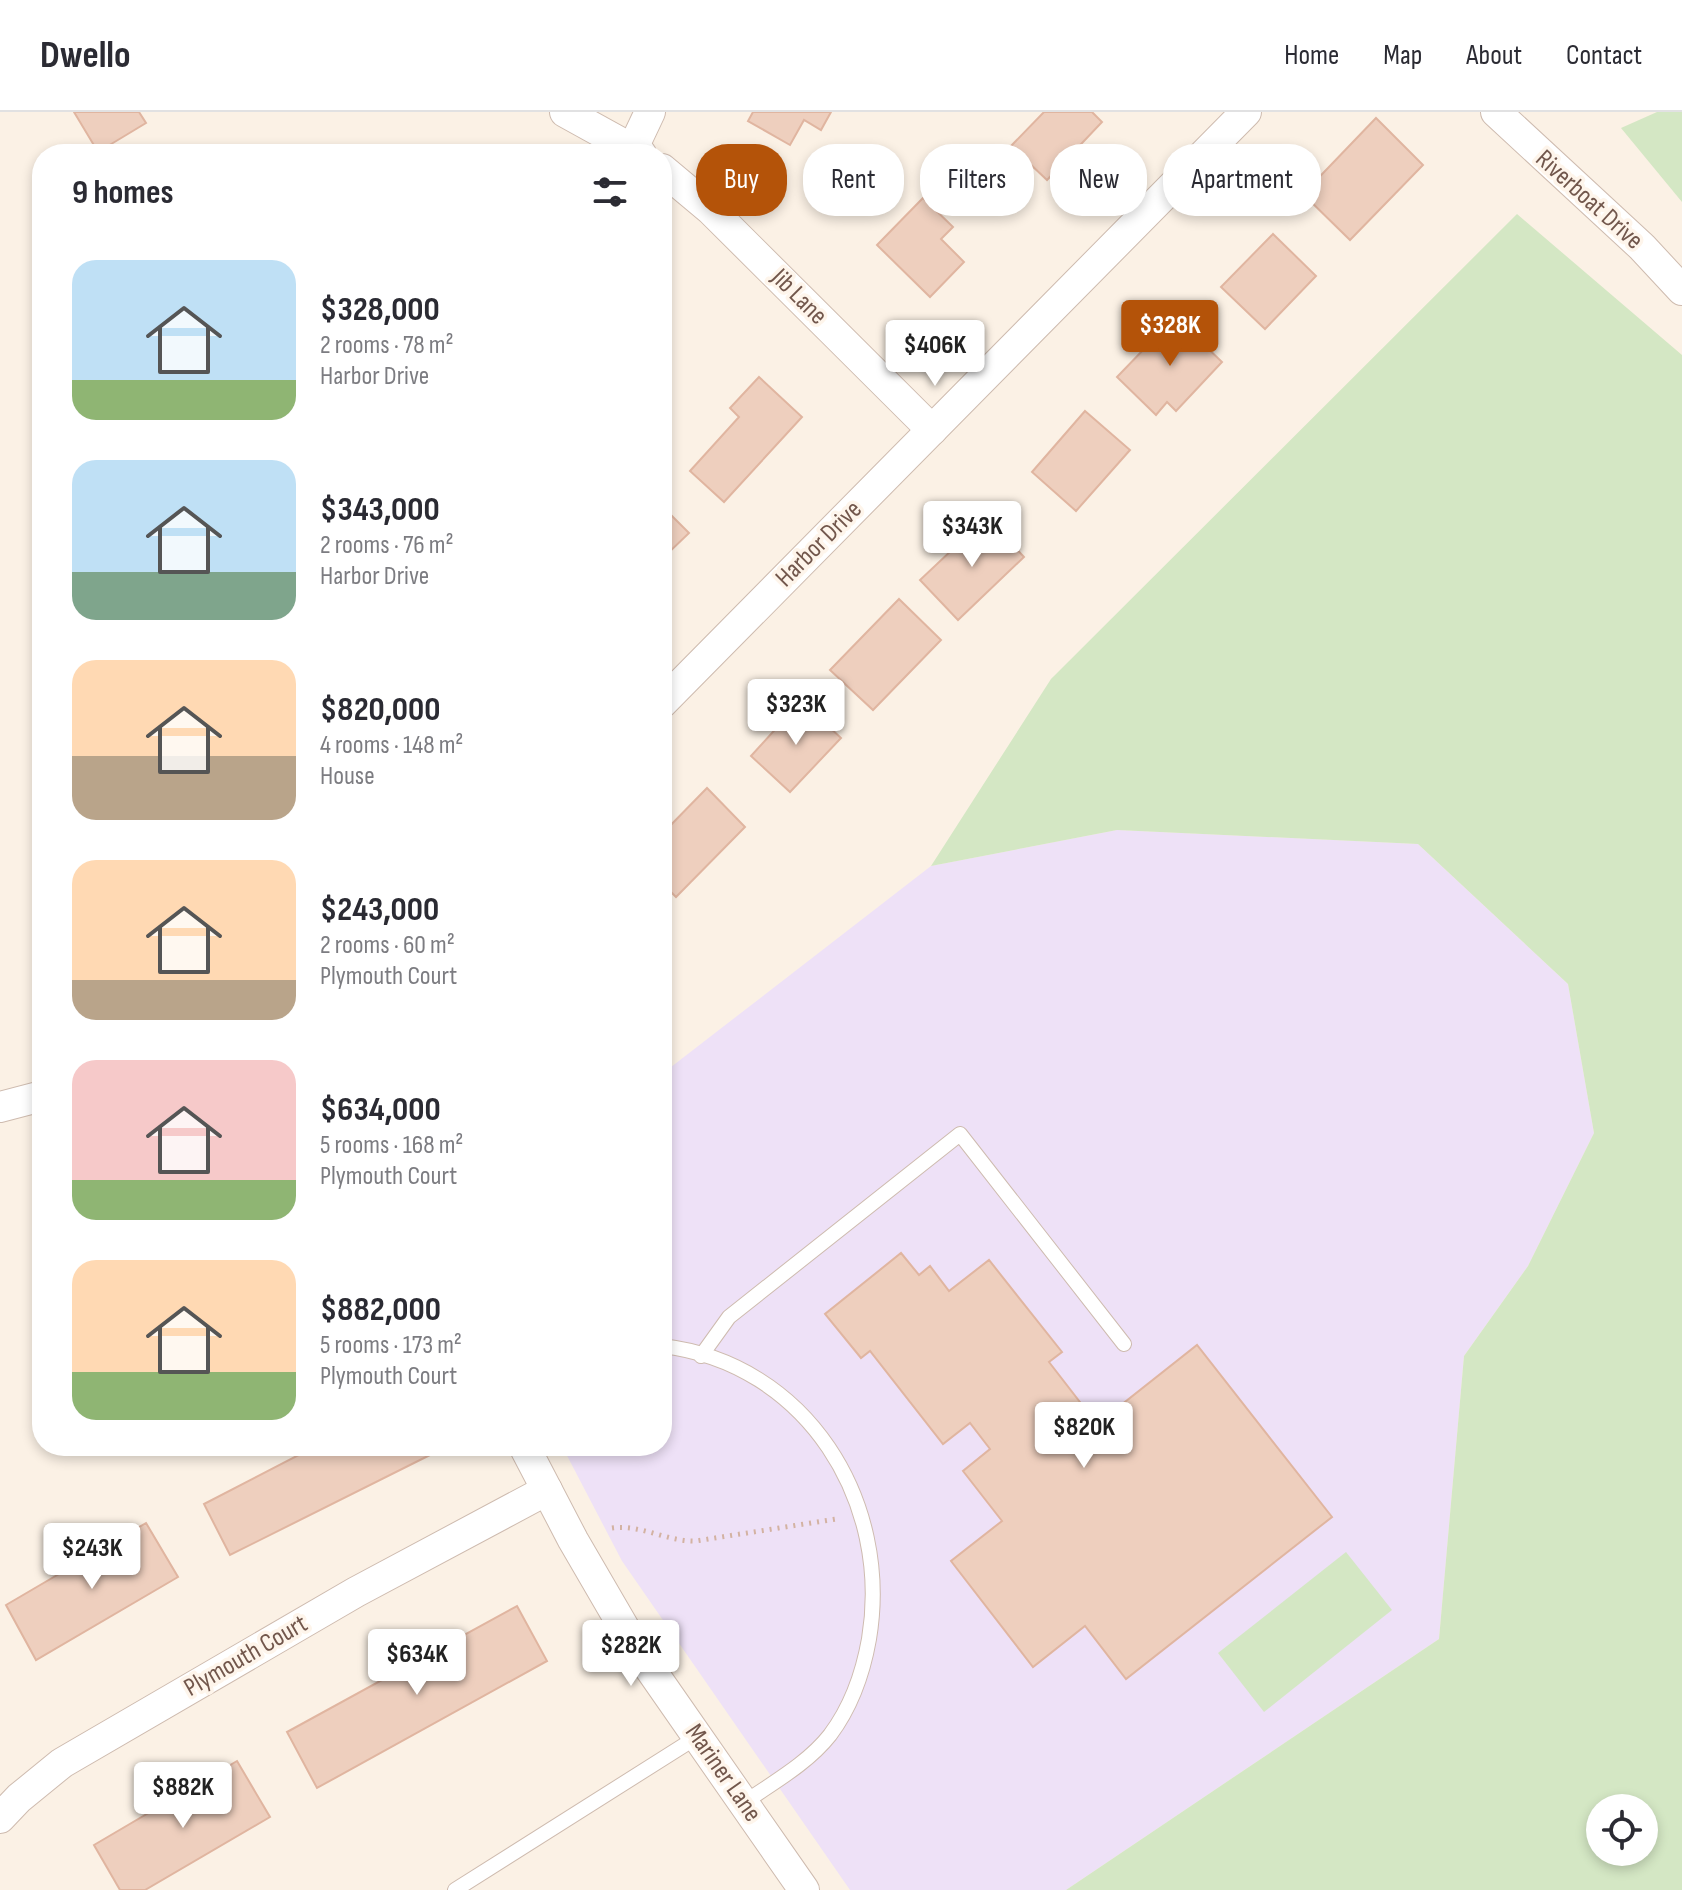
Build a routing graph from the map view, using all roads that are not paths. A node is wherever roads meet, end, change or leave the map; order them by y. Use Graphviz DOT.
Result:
graph roads {
  1 [pos="565,112"];
  2 [pos="650,112"];
  3 [pos="1246,112"];
  4 [pos="1496,112"];
  5 [pos="624,144"];
  6 [pos="639,144"];
  7 [pos="672,177"];
  8 [pos="1682,290"];
  9 [pos="932,430"];
  10 [pos="672,693"];
  11 [pos="32,1099"];
  12 [pos="0,1107"];
  13 [pos="1124,1344"];
  14 [pos="672,1349"];
  15 [pos="701,1356"];
  16 [pos="529,1456"];
  17 [pos="547,1490"];
  18 [pos="697,1737"];
  19 [pos="745,1802"];
  20 [pos="0,1818"];
  21 [pos="455,1890"];
  22 [pos="804,1890"];
  1 -- 5 [label="street"];
  2 -- 6 [label="street"];
  3 -- 9 [label="street, Harbor Drive"];
  4 -- 8 [label="street, Riverboat Drive"];
  7 -- 9 [label="street, Jib Lane"];
  9 -- 10 [label="street, Harbor Drive"];
  11 -- 12 [label="street"];
  13 -- 15 [label="lane"];
  14 -- 15 [label="lane"];
  15 -- 19 [label="lane"];
  16 -- 17 [label="street, Mariner Lane"];
  17 -- 18 [label="street, Mariner Lane"];
  17 -- 20 [label="street, Plymouth Court"];
  18 -- 19 [label="street, Mariner Lane"];
  18 -- 21 [label="lane"];
  19 -- 22 [label="street, Mariner Lane"];
}
